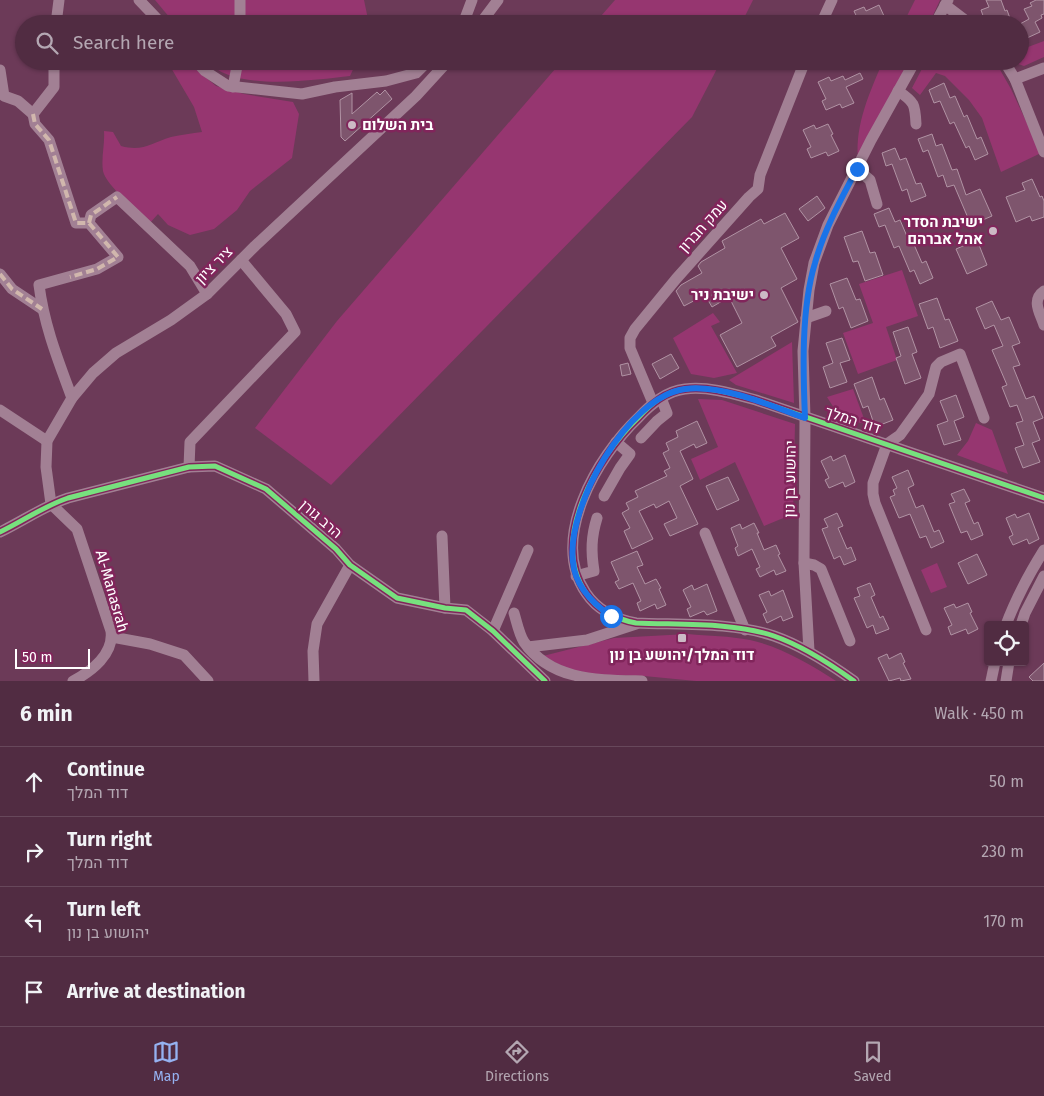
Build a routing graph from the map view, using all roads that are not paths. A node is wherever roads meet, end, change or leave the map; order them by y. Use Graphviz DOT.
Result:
graph roads {
  1 [pos="59,0"];
  2 [pos="139,0"];
  3 [pos="240,0"];
  4 [pos="472,0"];
  5 [pos="498,0"];
  6 [pos="832,0"];
  7 [pos="946,2"];
  8 [pos="57,15"];
  9 [pos="153,15"];
  10 [pos="240,15"];
  11 [pos="466,15"];
  12 [pos="487,15"];
  13 [pos="825,15"];
  14 [pos="940,15"];
  15 [pos="960,15"];
  16 [pos="1044,68"];
  17 [pos="0,70"];
  18 [pos="54,70"];
  19 [pos="204,70"];
  20 [pos="236,70"];
  21 [pos="419,70"];
  22 [pos="440,70"];
  23 [pos="801,70"];
  24 [pos="910,70"];
  25 [pos="1009,70"];
  26 [pos="1015,80"];
  27 [pos="233,87"];
  28 [pos="898,91"];
  29 [pos="2,99"];
  30 [pos="33,114"];
  31 [pos="916,124"];
  32 [pos="1044,152"];
  33 [pos="857,169"];
  34 [pos="877,204"];
  35 [pos="89,223"];
  36 [pos="241,260"];
  37 [pos="0,274"];
  38 [pos="1044,291"];
  39 [pos="207,294"];
  40 [pos="42,309"];
  41 [pos="826,311"];
  42 [pos="806,318"];
  43 [pos="1044,325"];
  44 [pos="72,398"];
  45 [pos="657,400"];
  46 [pos="0,410"];
  47 [pos="805,418"];
  48 [pos="984,418"];
  49 [pos="641,438"];
  50 [pos="47,442"];
  51 [pos="616,442"];
  52 [pos="887,444"];
  53 [pos="189,467"];
  54 [pos="604,496"];
  55 [pos="1044,498"];
  56 [pos="51,504"];
  57 [pos="597,518"];
  58 [pos="0,532"];
  59 [pos="705,533"];
  60 [pos="442,536"];
  61 [pos="528,550"];
  62 [pos="1044,550"];
  63 [pos="804,563"];
  64 [pos="350,565"];
  65 [pos="576,576"];
  66 [pos="1044,576"];
  67 [pos="445,608"];
  68 [pos="514,613"];
  69 [pos="1007,621"];
  70 [pos="1022,621"];
  71 [pos="636,623"];
  72 [pos="745,630"];
  73 [pos="926,630"];
  74 [pos="493,631"];
  75 [pos="112,637"];
  76 [pos="850,641"];
  77 [pos="528,647"];
  78 [pos="809,651"];
  79 [pos="994,666"];
  80 [pos="1008,666"];
  81 [pos="73,681"];
  82 [pos="208,681"];
  83 [pos="314,681"];
  84 [pos="545,681"];
  85 [pos="642,681"];
  86 [pos="854,681"];
  87 [pos="992,681"];
  88 [pos="1006,681"];
  1 -- 8 [label="street"];
  2 -- 9 [label="street"];
  3 -- 10 [label="street"];
  4 -- 11 [label="street"];
  5 -- 12 [label="street"];
  6 -- 13 [label="street"];
  7 -- 14 [label="street"];
  7 -- 15 [label="street"];
  16 -- 26 [label="street"];
  17 -- 29 [label="street"];
  18 -- 30 [label="street"];
  19 -- 27 [label="street"];
  20 -- 27 [label="street"];
  21 -- 27 [label="street"];
  22 -- 36 [label="street, ציר ציון"];
  23 -- 45 [label="street, עמק חברון"];
  24 -- 28 [label="street, יהושוע בן נון"];
  25 -- 26 [label="street"];
  26 -- 32 [label="street"];
  28 -- 31 [label="street"];
  28 -- 33 [label="street, יהושוע בן נון"];
  29 -- 30 [label="street"];
  30 -- 35 [label="street"];
  33 -- 34 [label="street"];
  33 -- 42 [label="street, יהושוע בן נון"];
  35 -- 39 [label="street"];
  35 -- 40 [label="street"];
  36 -- 39 [label="street, ציר ציון"];
  36 -- 53 [label="street"];
  37 -- 40 [label="street"];
  38 -- 43 [label="street"];
  39 -- 44 [label="street, ציר ציון"];
  40 -- 44 [label="street"];
  41 -- 42 [label="street"];
  42 -- 47 [label="street, יהושוע בן נון"];
  44 -- 50 [label="street, ציר ציון"];
  45 -- 47 [label="street, דוד המלך"];
  45 -- 49 [label="street"];
  45 -- 51 [label="street, דוד המלך"];
  46 -- 50 [label="street"];
  47 -- 52 [label="street, דוד המלך"];
  47 -- 63 [label="street, יהושוע בן נון"];
  48 -- 52 [label="street"];
  50 -- 56 [label="street, ציר ציון"];
  51 -- 54 [label="street"];
  51 -- 65 [label="street, דוד המלך"];
  52 -- 55 [label="street, דוד המלך"];
  52 -- 73 [label="street"];
  53 -- 56 [label="street, הרב גורן"];
  53 -- 64 [label="street, הרב גורן"];
  56 -- 58 [label="street, הרב גורן"];
  56 -- 75 [label="street, Al-Manasrah"];
  57 -- 65 [label="street"];
  59 -- 72 [label="street"];
  60 -- 67 [label="street"];
  61 -- 74 [label="street"];
  62 -- 69 [label="street"];
  63 -- 76 [label="street"];
  63 -- 78 [label="street, יהושוע בן נון"];
  64 -- 67 [label="street, הרב גורן"];
  64 -- 83 [label="street"];
  65 -- 71 [label="street, דוד המלך"];
  66 -- 70 [label="street"];
  67 -- 74 [label="street, הרב גורן"];
  68 -- 77 [label="street"];
  71 -- 72 [label="street, דוד המלך"];
  71 -- 77 [label="street"];
  72 -- 78 [label="street, דוד המלך"];
  74 -- 84 [label="street, הרב גורן"];
  75 -- 81 [label="street, Al-Manasrah"];
  75 -- 82 [label="street"];
  77 -- 85 [label="street"];
  78 -- 86 [label="street, דוד המלך"];
  79 -- 87 [label="street"];
  80 -- 88 [label="street"];
}
